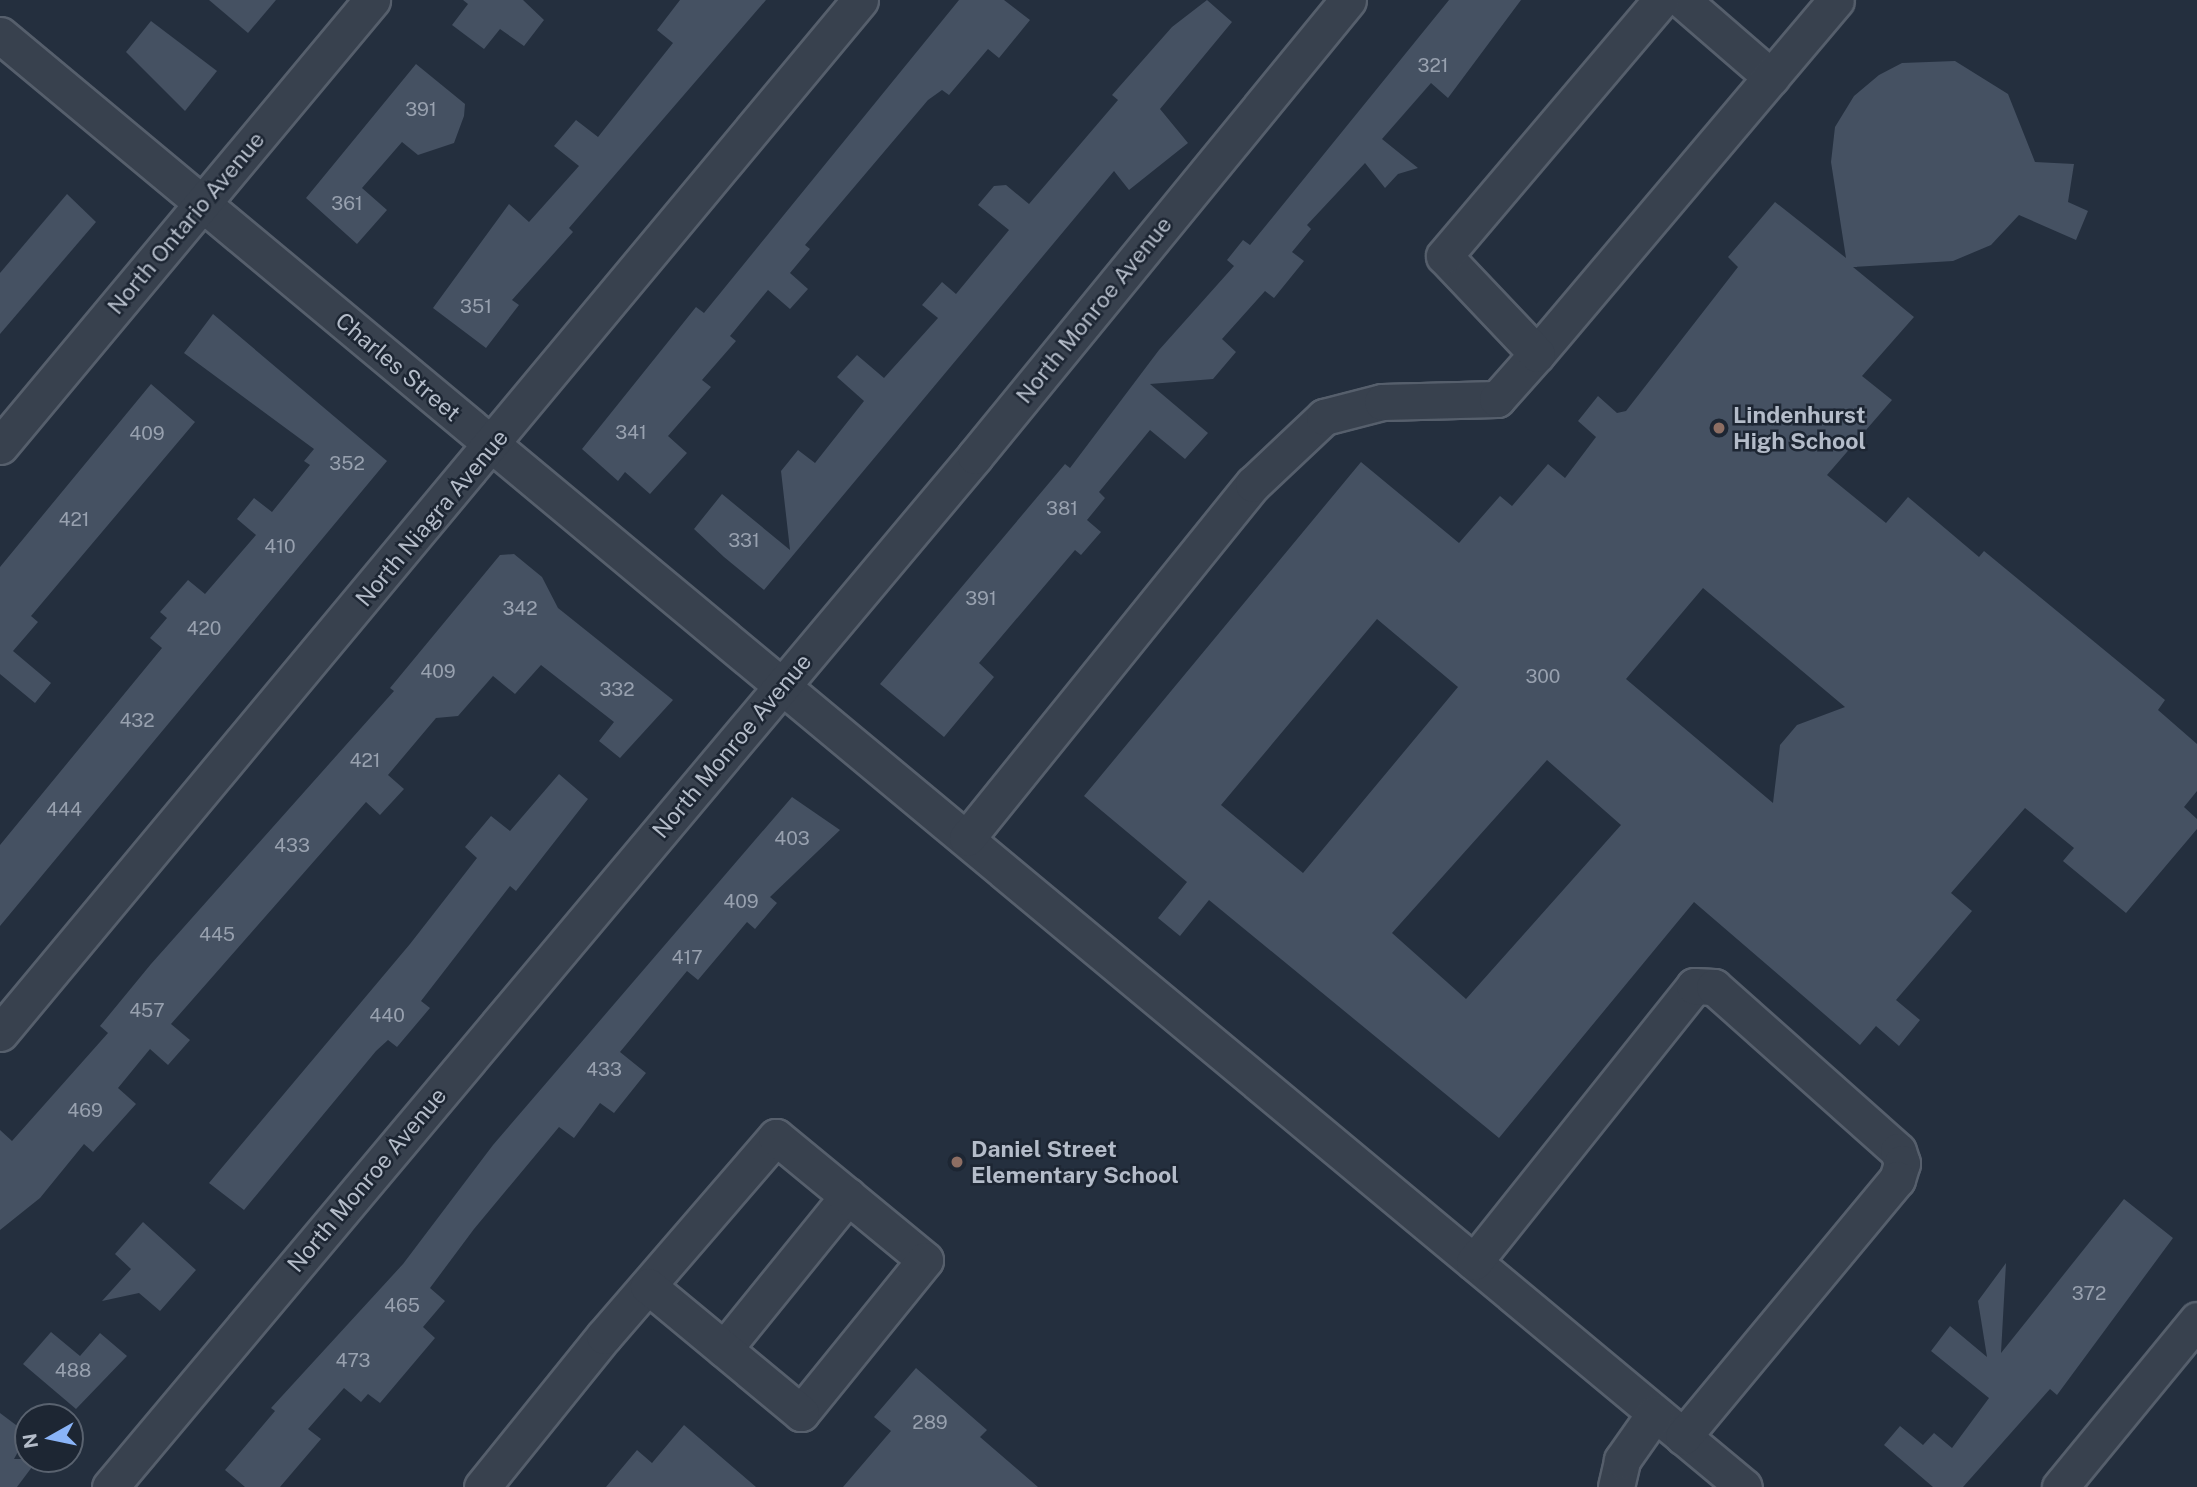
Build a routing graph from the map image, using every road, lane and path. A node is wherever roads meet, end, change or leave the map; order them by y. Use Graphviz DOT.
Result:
graph roads {
  1 [pos="372,0"];
  2 [pos="860,0"];
  3 [pos="1348,0"];
  4 [pos="1661,0"];
  5 [pos="1682,0"];
  6 [pos="1835,0"];
  7 [pos="0,35"];
  8 [pos="1771,77"];
  9 [pos="200,207"];
  10 [pos="1537,354"];
  11 [pos="0,446"];
  12 [pos="492,446"];
  13 [pos="784,683"];
  14 [pos="967,838"];
  15 [pos="0,1033"];
  16 [pos="848,1196"];
  17 [pos="1474,1262"];
  18 [pos="648,1286"];
  19 [pos="2197,1320"];
  20 [pos="724,1349"];
  21 [pos="1656,1413"];
  22 [pos="1683,1437"];
  23 [pos="110,1487"];
  24 [pos="482,1487"];
  25 [pos="1616,1487"];
  26 [pos="1744,1487"];
  27 [pos="2060,1487"];
  1 -- 9 [label="street, North Ontario Avenue"];
  2 -- 12 [label="street, North Niagra Avenue"];
  3 -- 13 [label="street, North Monroe Avenue"];
  4 -- 10 [label="street"];
  5 -- 8 [label="street"];
  6 -- 8 [label="street"];
  7 -- 9 [label="street, Charles Street"];
  8 -- 10 [label="street"];
  9 -- 11 [label="street, North Ontario Avenue"];
  9 -- 12 [label="street, Charles Street"];
  10 -- 14 [label="street"];
  12 -- 13 [label="street, Charles Street"];
  12 -- 15 [label="street, North Niagra Avenue"];
  13 -- 14 [label="street, Charles Street"];
  13 -- 23 [label="street, North Monroe Avenue"];
  14 -- 17 [label="street, Charles Street"];
  16 -- 18 [label="street"];
  16 -- 20 [label="street"];
  16 -- 20 [label="street"];
  17 -- 21 [label="street, Charles Street"];
  17 -- 22 [label="street"];
  18 -- 20 [label="street"];
  18 -- 24 [label="street"];
  19 -- 27 [label="street"];
  21 -- 22 [label="street, Charles Street"];
  21 -- 25 [label="street"];
  22 -- 26 [label="street, Charles Street"];
}
